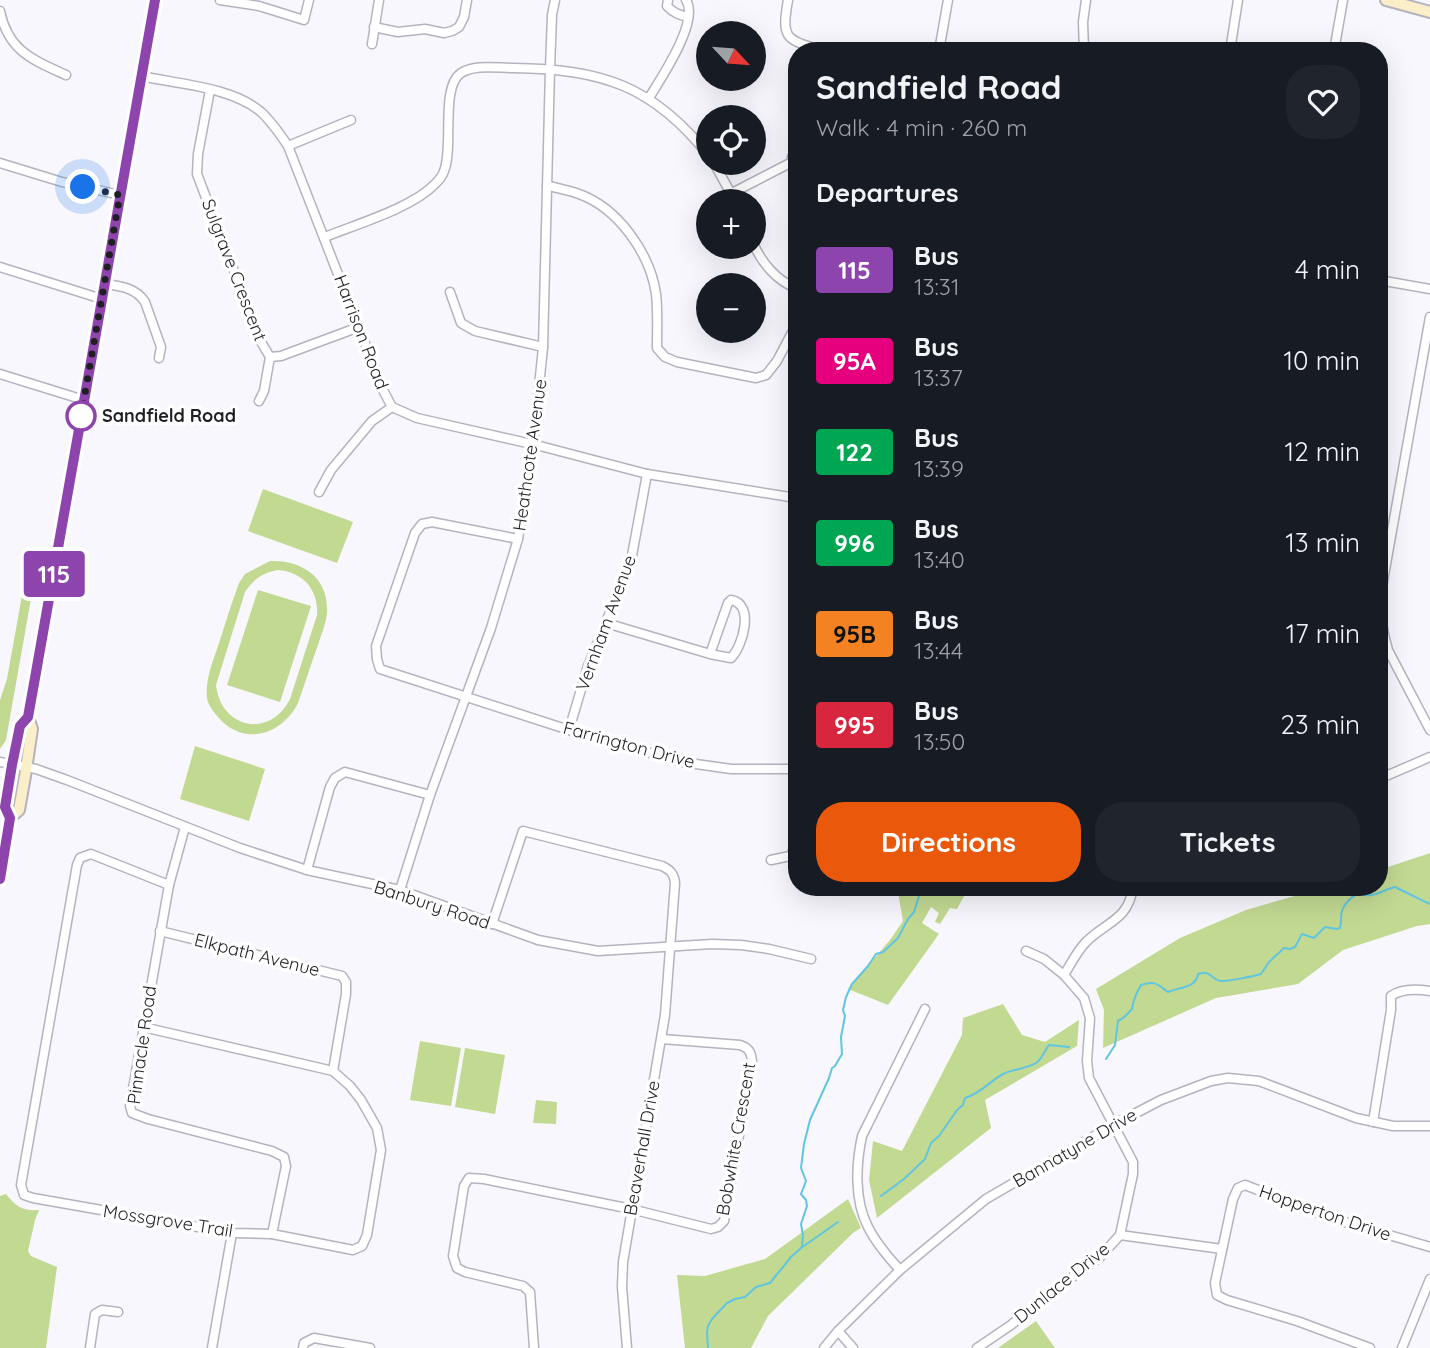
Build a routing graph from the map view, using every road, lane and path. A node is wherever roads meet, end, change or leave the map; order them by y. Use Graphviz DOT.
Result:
graph roads {
  1 [pos="155,0"];
  2 [pos="220,0"];
  3 [pos="309,0"];
  4 [pos="379,0"];
  5 [pos="467,0"];
  6 [pos="555,0"];
  7 [pos="668,0"];
  8 [pos="686,0"];
  9 [pos="789,0"];
  10 [pos="948,0"];
  11 [pos="1086,0"];
  12 [pos="1238,0"];
  13 [pos="1343,0"];
  14 [pos="1386,0"];
  15 [pos="0,11"];
  16 [pos="1430,12"];
  17 [pos="688,17"];
  18 [pos="374,27"];
  19 [pos="796,42"];
  20 [pos="941,42"];
  21 [pos="1084,42"];
  22 [pos="1231,42"];
  23 [pos="1336,42"];
  24 [pos="372,44"];
  25 [pos="550,69"];
  26 [pos="66,75"];
  27 [pos="141,76"];
  28 [pos="210,90"];
  29 [pos="649,98"];
  30 [pos="351,120"];
  31 [pos="696,140"];
  32 [pos="289,146"];
  33 [pos="0,163"];
  34 [pos="788,167"];
  35 [pos="547,186"];
  36 [pos="749,189"];
  37 [pos="120,195"];
  38 [pos="325,237"];
  39 [pos="763,259"];
  40 [pos="0,267"];
  41 [pos="1388,282"];
  42 [pos="105,284"];
  43 [pos="788,284"];
  44 [pos="1430,289"];
  45 [pos="450,292"];
  46 [pos="102,299"];
  47 [pos="1430,317"];
  48 [pos="359,327"];
  49 [pos="788,340"];
  50 [pos="543,347"];
  51 [pos="270,357"];
  52 [pos="159,358"];
  53 [pos="0,374"];
  54 [pos="84,400"];
  55 [pos="259,401"];
  56 [pos="392,407"];
  57 [pos="533,445"];
  58 [pos="647,474"];
  59 [pos="319,492"];
  60 [pos="788,497"];
  61 [pos="517,539"];
  62 [pos="1388,553"];
  63 [pos="606,623"];
  64 [pos="1388,650"];
  65 [pos="710,654"];
  66 [pos="466,696"];
  67 [pos="28,717"];
  68 [pos="569,730"];
  69 [pos="1430,730"];
  70 [pos="1430,757"];
  71 [pos="0,762"];
  72 [pos="12,765"];
  73 [pos="26,767"];
  74 [pos="788,769"];
  75 [pos="1388,775"];
  76 [pos="430,796"];
  77 [pos="10,818"];
  78 [pos="185,827"];
  79 [pos="788,856"];
  80 [pos="771,860"];
  81 [pos="307,870"];
  82 [pos="0,879"];
  83 [pos="169,884"];
  84 [pos="400,890"];
  85 [pos="1132,896"];
  86 [pos="492,924"];
  87 [pos="160,930"];
  88 [pos="670,947"];
  89 [pos="1026,951"];
  90 [pos="811,959"];
  91 [pos="1063,975"];
  92 [pos="1430,991"];
  93 [pos="925,1009"];
  94 [pos="143,1027"];
  95 [pos="662,1039"];
  96 [pos="333,1071"];
  97 [pos="1373,1122"];
  98 [pos="1113,1125"];
  99 [pos="1430,1126"];
  100 [pos="631,1209"];
  101 [pos="232,1233"];
  102 [pos="272,1234"];
  103 [pos="1120,1235"];
  104 [pos="1430,1247"];
  105 [pos="1222,1249"];
  106 [pos="900,1270"];
  107 [pos="1430,1279"];
  108 [pos="118,1311"];
  109 [pos="838,1331"];
  110 [pos="90,1348"];
  111 [pos="212,1348"];
  112 [pos="303,1348"];
  113 [pos="370,1348"];
  114 [pos="534,1348"];
  115 [pos="627,1348"];
  116 [pos="824,1348"];
  117 [pos="853,1348"];
  118 [pos="977,1348"];
  119 [pos="1370,1348"];
  120 [pos="1402,1348"];
  1 -- 27 [label="main road"];
  2 -- 3 [label="street"];
  4 -- 18 [label="street"];
  5 -- 18 [label="street"];
  6 -- 25 [label="street, Heathcote Avenue"];
  7 -- 17 [label="street"];
  8 -- 17 [label="street"];
  9 -- 19 [label="street"];
  10 -- 20 [label="street"];
  11 -- 21 [label="street"];
  12 -- 22 [label="street"];
  13 -- 23 [label="street"];
  14 -- 16 [label="main road"];
  15 -- 26 [label="street"];
  17 -- 29 [label="street"];
  18 -- 24 [label="street"];
  25 -- 29 [label="street"];
  25 -- 35 [label="street, Heathcote Avenue"];
  25 -- 38 [label="street"];
  27 -- 28 [label="street, Harrison Road"];
  27 -- 37 [label="main road"];
  28 -- 32 [label="street, Harrison Road"];
  28 -- 51 [label="street, Sulgrave Crescent"];
  29 -- 31 [label="street"];
  30 -- 32 [label="street"];
  32 -- 38 [label="street, Harrison Road"];
  33 -- 37 [label="street"];
  34 -- 36 [label="street"];
  35 -- 49 [label="street"];
  35 -- 50 [label="street, Heathcote Avenue"];
  37 -- 42 [label="main road"];
  38 -- 48 [label="street, Harrison Road"];
  39 -- 43 [label="street"];
  40 -- 46 [label="street"];
  41 -- 44 [label="street"];
  42 -- 46 [label="main road"];
  42 -- 52 [label="street"];
  45 -- 50 [label="street"];
  46 -- 54 [label="main road"];
  47 -- 62 [label="street"];
  48 -- 51 [label="street, Sulgrave Crescent"];
  48 -- 56 [label="street, Harrison Road"];
  50 -- 57 [label="street, Heathcote Avenue"];
  51 -- 55 [label="street"];
  53 -- 54 [label="street"];
  54 -- 67 [label="main road"];
  56 -- 57 [label="street, Harrison Road"];
  56 -- 59 [label="street"];
  57 -- 58 [label="street, Harrison Road"];
  57 -- 61 [label="street, Heathcote Avenue"];
  58 -- 60 [label="street, Harrison Road"];
  58 -- 63 [label="street, Vernham Avenue"];
  61 -- 66 [label="street, Heathcote Avenue"];
  61 -- 66 [label="street, Farrington Drive"];
  63 -- 65 [label="street"];
  63 -- 68 [label="street, Vernham Avenue"];
  64 -- 69 [label="street"];
  65 -- 65 [label="street"];
  66 -- 68 [label="street, Farrington Drive"];
  66 -- 76 [label="street, Heathcote Avenue"];
  67 -- 72 [label="main road"];
  67 -- 73 [label="main road"];
  68 -- 74 [label="street, Farrington Drive"];
  70 -- 75 [label="street"];
  71 -- 72 [label="street, Banbury Road"];
  72 -- 73 [label="street, Banbury Road"];
  72 -- 77 [label="main road"];
  73 -- 77 [label="main road"];
  73 -- 78 [label="street, Banbury Road"];
  76 -- 81 [label="street"];
  76 -- 84 [label="street, Heathcote Avenue"];
  77 -- 82 [label="main road"];
  78 -- 81 [label="street, Banbury Road"];
  78 -- 83 [label="street, Pinnacle Road"];
  79 -- 80 [label="street"];
  81 -- 84 [label="street, Banbury Road"];
  83 -- 87 [label="street, Pinnacle Road"];
  83 -- 101 [label="street, Mossgrove Trail"];
  84 -- 86 [label="street, Banbury Road"];
  85 -- 91 [label="street"];
  86 -- 88 [label="street, Banbury Road"];
  86 -- 88 [label="street, Beaverhall Drive"];
  87 -- 94 [label="street, Pinnacle Road"];
  87 -- 96 [label="street, Elkpath Avenue"];
  88 -- 90 [label="street, Banbury Road"];
  88 -- 95 [label="street, Beaverhall Drive"];
  89 -- 91 [label="street, Dunlace Drive"];
  91 -- 98 [label="street, Dunlace Drive"];
  92 -- 97 [label="street"];
  93 -- 106 [label="street"];
  94 -- 96 [label="street"];
  94 -- 102 [label="street, Pinnacle Road"];
  95 -- 100 [label="street, Beaverhall Drive"];
  95 -- 100 [label="street, Bobwhite Crescent"];
  96 -- 102 [label="street, Mossgrove Trail"];
  97 -- 98 [label="street, Bannatyne Drive"];
  97 -- 99 [label="street, Bannatyne Drive"];
  98 -- 103 [label="street, Dunlace Drive"];
  98 -- 106 [label="street, Bannatyne Drive"];
  100 -- 114 [label="street"];
  100 -- 115 [label="street, Beaverhall Drive"];
  101 -- 102 [label="street, Mossgrove Trail"];
  101 -- 111 [label="street"];
  103 -- 105 [label="street"];
  103 -- 118 [label="street, Dunlace Drive"];
  104 -- 105 [label="street, Hopperton Drive"];
  105 -- 119 [label="street, Hopperton Drive"];
  106 -- 109 [label="street, Bannatyne Drive"];
  107 -- 120 [label="street"];
  108 -- 110 [label="street"];
  109 -- 116 [label="street, Bannatyne Drive"];
  109 -- 117 [label="street"];
  112 -- 113 [label="street"];
}
